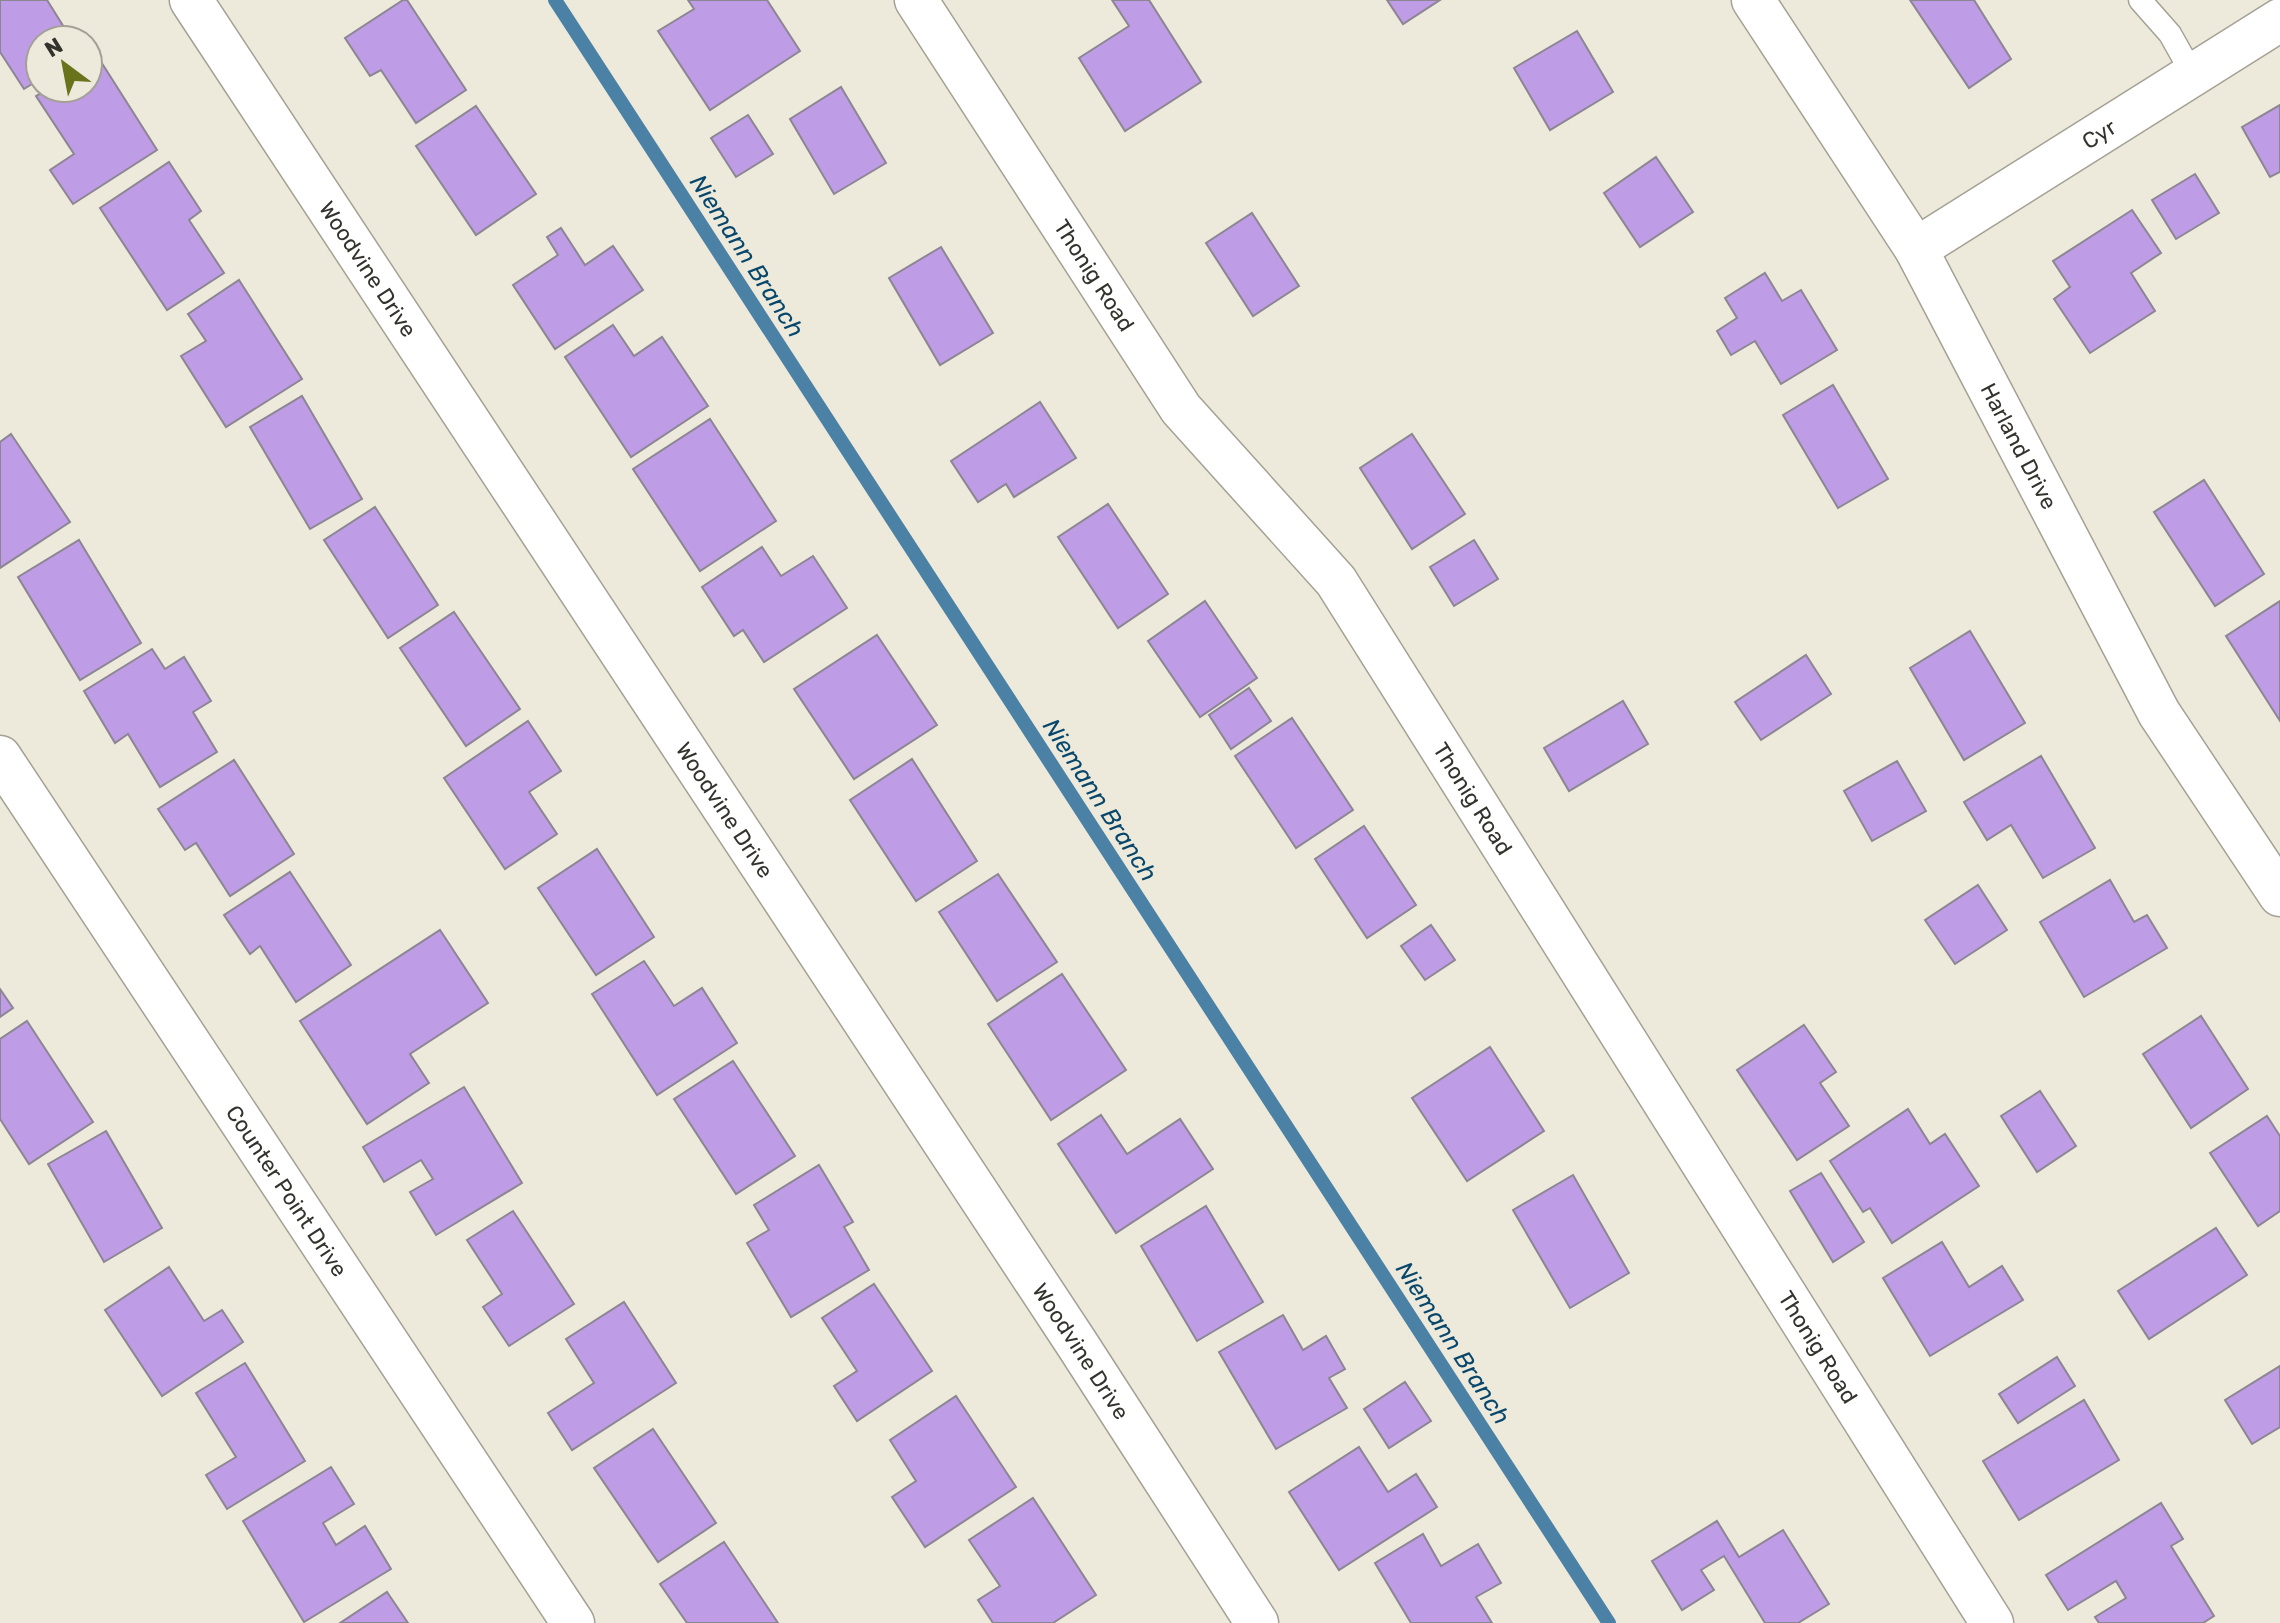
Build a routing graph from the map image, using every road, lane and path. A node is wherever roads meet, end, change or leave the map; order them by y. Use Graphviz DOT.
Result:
graph roads {
  1 [pos="191,0"];
  2 [pos="916,0"];
  3 [pos="1753,0"];
  4 [pos="2140,0"];
  5 [pos="2280,20"];
  6 [pos="2193,75"];
  7 [pos="1916,249"];
  8 [pos="0,757"];
  9 [pos="2280,895"];
  10 [pos="573,1623"];
  11 [pos="1257,1623"];
  12 [pos="1992,1623"];
  1 -- 11 [label="street, Woodvine Drive"];
  2 -- 12 [label="street, Thonig Road"];
  3 -- 7 [label="street, Harland Drive"];
  4 -- 6 [label="lane"];
  5 -- 6 [label="street, Cyr"];
  6 -- 7 [label="street, Cyr"];
  7 -- 9 [label="street, Harland Drive"];
  8 -- 10 [label="street, Counter Point Drive"];
}
